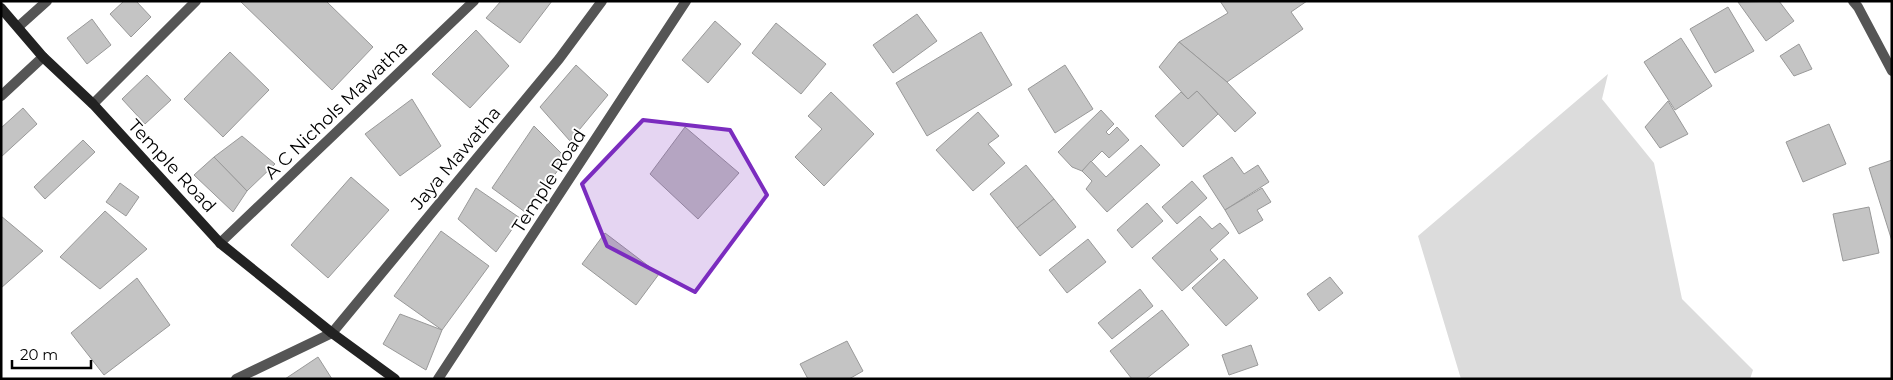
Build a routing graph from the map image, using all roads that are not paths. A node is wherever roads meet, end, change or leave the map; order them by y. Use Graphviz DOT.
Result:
graph roads {
  1 [pos="47,1"];
  2 [pos="196,1"];
  3 [pos="474,1"];
  4 [pos="602,1"];
  5 [pos="686,1"];
  6 [pos="1853,1"];
  7 [pos="1,8"];
  8 [pos="18,28"];
  9 [pos="43,57"];
  10 [pos="1892,71"];
  11 [pos="1,96"];
  12 [pos="93,104"];
  13 [pos="220,243"];
  14 [pos="332,332"];
  15 [pos="236,379"];
  16 [pos="395,379"];
  17 [pos="438,379"];
  1 -- 8 [label="street"];
  2 -- 12 [label="street"];
  3 -- 13 [label="street, A C Nichols Mawatha"];
  4 -- 14 [label="street, Jaya Mawatha"];
  5 -- 17 [label="street, Temple Road"];
  6 -- 10 [label="street"];
  7 -- 8 [label="street, Temple Road"];
  8 -- 9 [label="street, Temple Road"];
  9 -- 11 [label="street"];
  9 -- 12 [label="street, Temple Road"];
  12 -- 13 [label="street, Temple Road"];
  13 -- 14 [label="street, Temple Road"];
  14 -- 15 [label="street"];
  14 -- 16 [label="street, Temple Road"];
}
